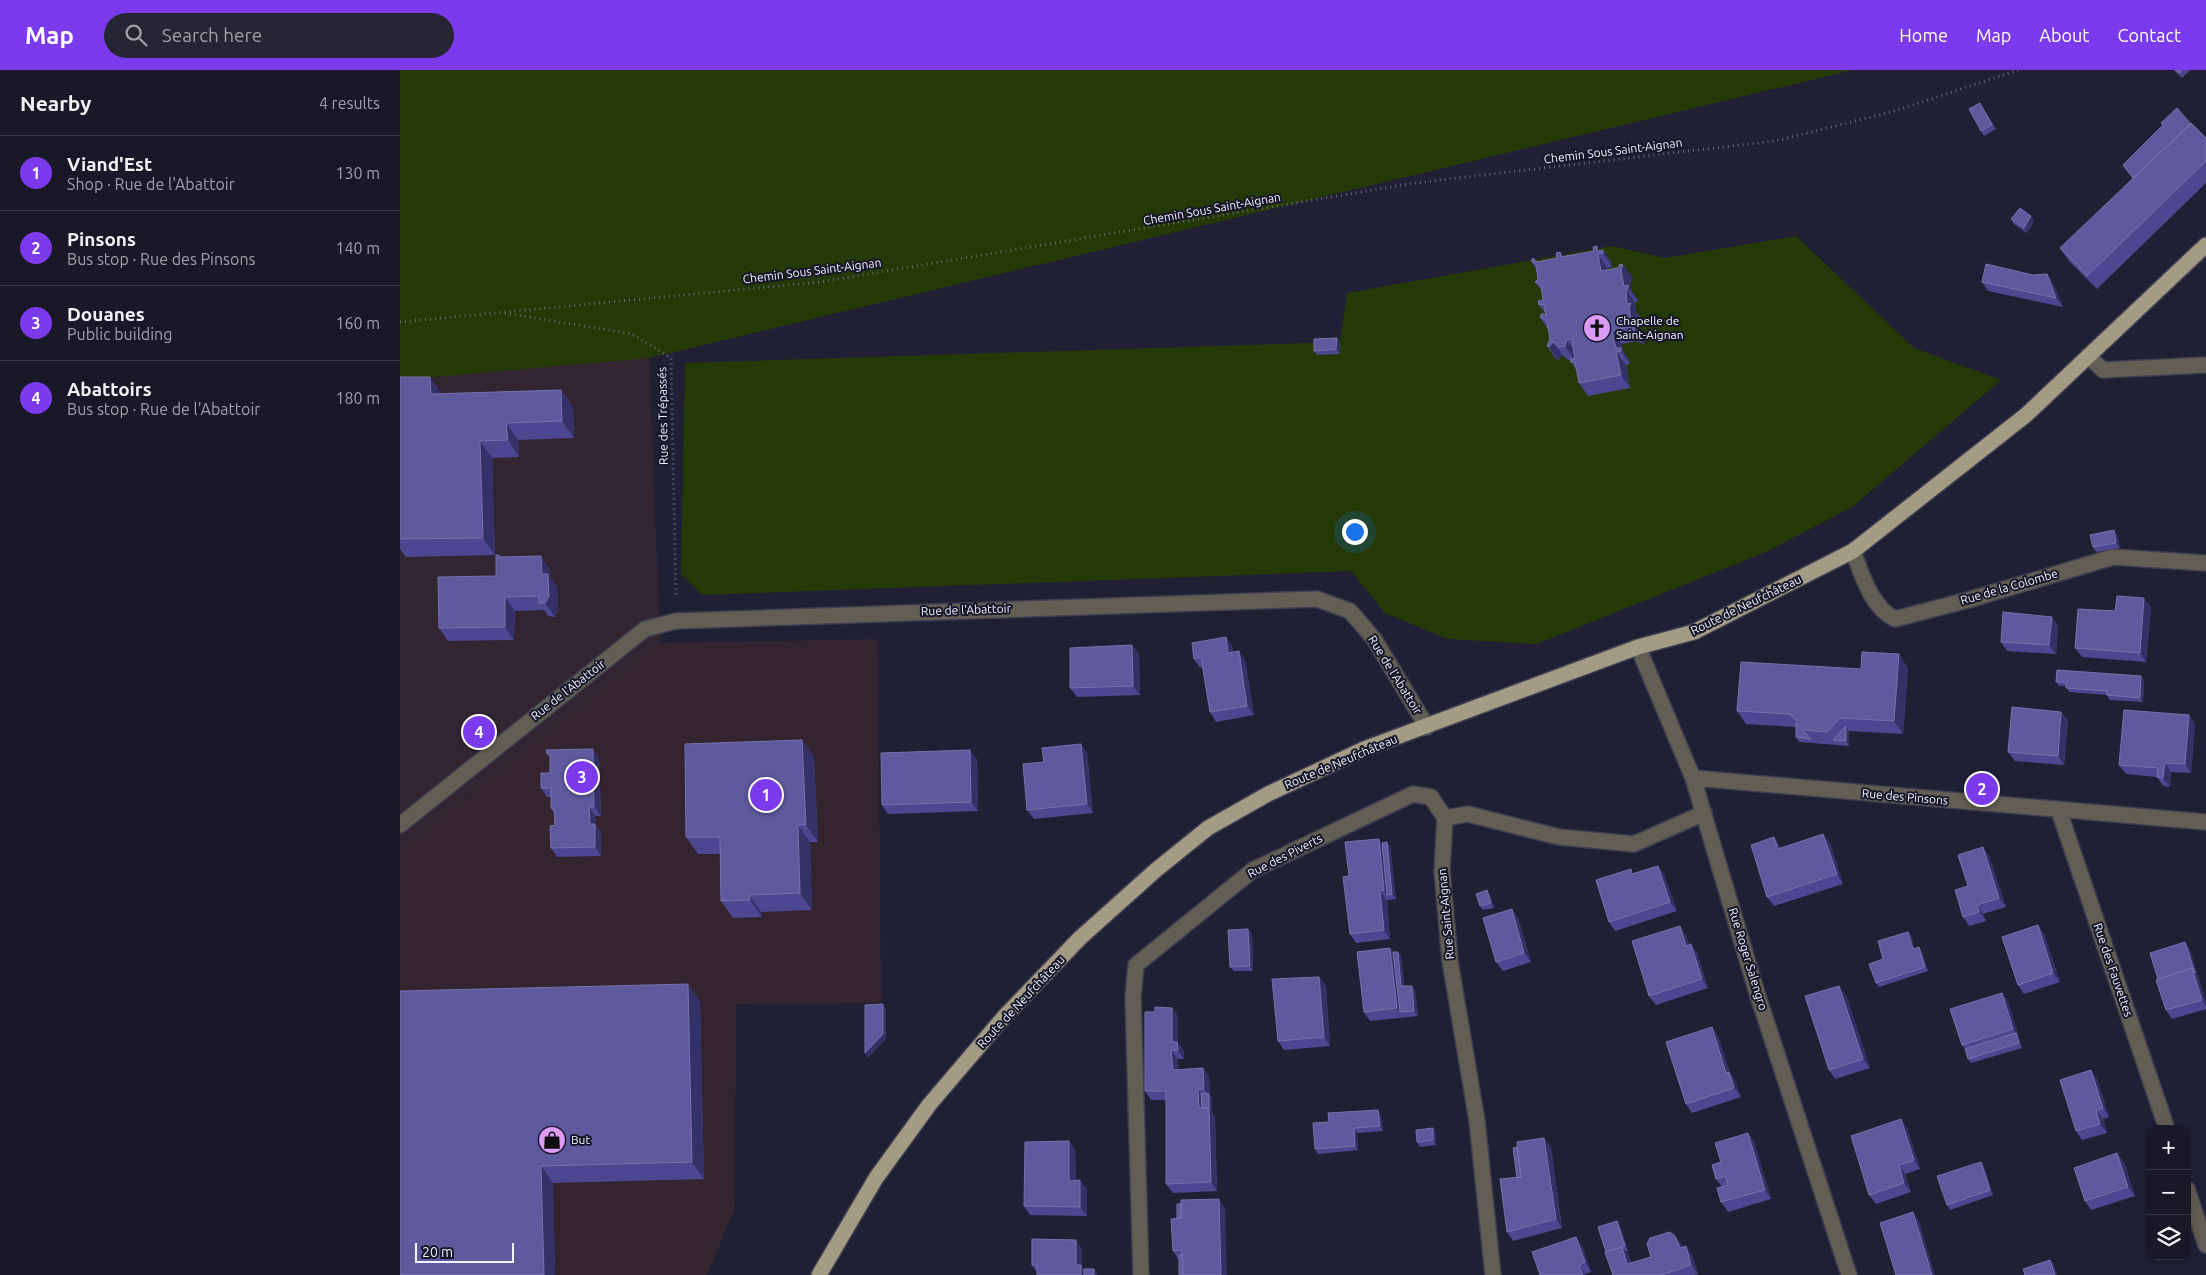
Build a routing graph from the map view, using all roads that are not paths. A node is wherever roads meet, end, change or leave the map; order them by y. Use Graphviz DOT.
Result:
graph roads {
  1 [pos="2206,245"];
  2 [pos="2088,356"];
  3 [pos="2206,365"];
  4 [pos="1853,551"];
  5 [pos="2206,563"];
  6 [pos="1638,648"];
  7 [pos="1427,726"];
  8 [pos="1693,778"];
  9 [pos="2059,810"];
  10 [pos="1704,813"];
  11 [pos="1445,818"];
  12 [pos="2206,822"];
  13 [pos="400,825"];
  14 [pos="2166,1125"];
  15 [pos="2191,1201"];
  16 [pos="2206,1245"];
  17 [pos="819,1275"];
  18 [pos="1141,1275"];
  19 [pos="1493,1275"];
  20 [pos="1849,1275"];
  1 -- 2 [label="main road, Route de Neufchâteau"];
  2 -- 3 [label="street"];
  2 -- 4 [label="main road, Route de Neufchâteau"];
  4 -- 5 [label="street, Rue de la Colombe"];
  4 -- 6 [label="main road, Route de Neufchâteau"];
  6 -- 7 [label="main road, Route de Neufchâteau"];
  6 -- 8 [label="street, Rue Roger Salengro"];
  7 -- 13 [label="street, Rue de l'Abattoir"];
  7 -- 17 [label="main road, Route de Neufchâteau"];
  8 -- 9 [label="street, Rue des Pinsons"];
  8 -- 10 [label="street, Rue Roger Salengro"];
  9 -- 12 [label="street, Rue des Pinsons"];
  9 -- 14 [label="street, Rue des Fauvettes"];
  10 -- 11 [label="street"];
  10 -- 20 [label="street, Rue Roger Salengro"];
  11 -- 18 [label="street, Rue des Piverts"];
  11 -- 19 [label="street, Rue Saint-Aignan"];
  15 -- 16 [label="street"];
}
